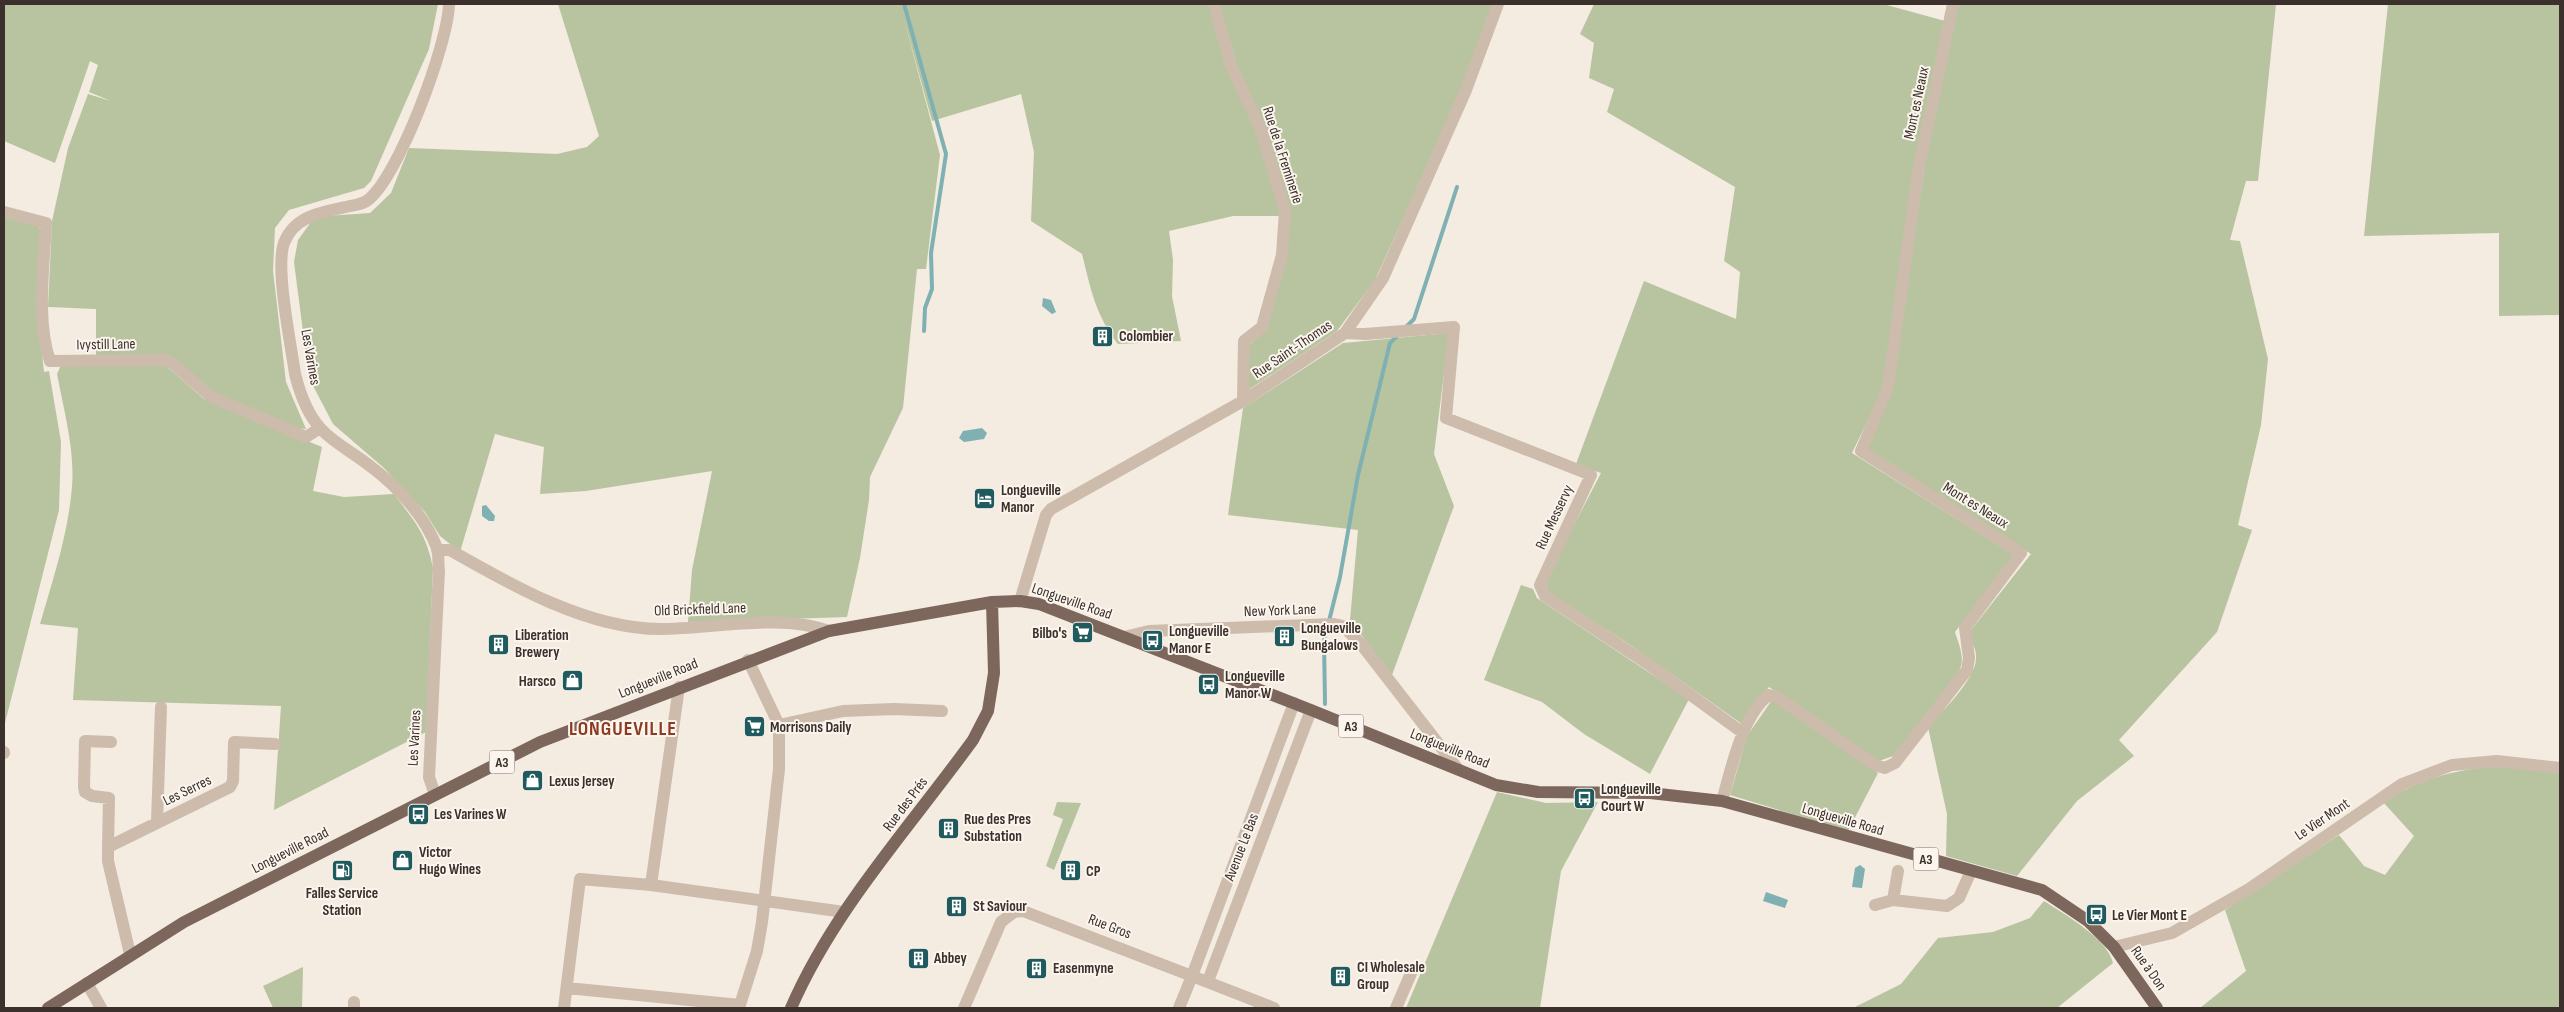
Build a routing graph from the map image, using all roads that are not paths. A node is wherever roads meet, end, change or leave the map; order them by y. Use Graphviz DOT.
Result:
graph roads {
  1 [pos="449,4"];
  2 [pos="1214,4"];
  3 [pos="1498,4"];
  4 [pos="1952,4"];
  5 [pos="4,212"];
  6 [pos="1345,334"];
  7 [pos="1243,401"];
  8 [pos="320,428"];
  9 [pos="437,550"];
  10 [pos="1020,600"];
  11 [pos="992,602"];
  12 [pos="829,630"];
  13 [pos="1124,637"];
  14 [pos="748,660"];
  15 [pos="679,687"];
  16 [pos="1294,703"];
  17 [pos="161,707"];
  18 [pos="1311,710"];
  19 [pos="942,711"];
  20 [pos="779,726"];
  21 [pos="1743,733"];
  22 [pos="111,742"];
  23 [pos="275,744"];
  24 [pos="2560,768"];
  25 [pos="1458,769"];
  26 [pos="435,796"];
  27 [pos="1722,801"];
  28 [pos="157,822"];
  29 [pos="108,846"];
  30 [pos="1898,871"];
  31 [pos="1972,871"];
  32 [pos="651,885"];
  33 [pos="765,900"];
  34 [pos="1893,900"];
  35 [pos="1875,905"];
  36 [pos="844,912"];
  37 [pos="2114,947"];
  38 [pos="130,954"];
  39 [pos="1412,971"];
  40 [pos="1192,976"];
  41 [pos="1208,981"];
  42 [pos="87,984"];
  43 [pos="567,988"];
  44 [pos="740,1007"];
  45 [pos="48,1008"];
  46 [pos="101,1008"];
  47 [pos="564,1008"];
  48 [pos="791,1008"];
  49 [pos="964,1008"];
  50 [pos="1179,1008"];
  51 [pos="1274,1008"];
  52 [pos="1396,1008"];
  53 [pos="2157,1008"];
  1 -- 8 [label="street, Les Varines"];
  2 -- 7 [label="street, Rue de la Freminerie"];
  3 -- 6 [label="street, Rue Saint-Thomas"];
  4 -- 21 [label="street, Mont es Neaux"];
  5 -- 8 [label="street, Ivystill Lane"];
  6 -- 7 [label="street, Rue Saint-Thomas"];
  6 -- 21 [label="street, Rue Messervy"];
  7 -- 10 [label="street, Rue Saint-Thomas"];
  8 -- 9 [label="street, Les Varines"];
  9 -- 12 [label="street, Old Brickfield Lane"];
  9 -- 26 [label="street, Les Varines"];
  10 -- 11 [label="main road, Longueville Road / A3"];
  10 -- 13 [label="main road, Longueville Road / A3"];
  11 -- 12 [label="main road, Longueville Road / A3"];
  11 -- 36 [label="main road, Rue des Prés"];
  12 -- 14 [label="main road, Longueville Road / A3"];
  13 -- 16 [label="main road, Longueville Road / A3"];
  13 -- 25 [label="street, New York Lane"];
  14 -- 15 [label="main road, Longueville Road / A3"];
  14 -- 20 [label="street"];
  15 -- 26 [label="main road, Longueville Road / A3"];
  15 -- 32 [label="street"];
  16 -- 18 [label="main road, Longueville Road / A3"];
  16 -- 40 [label="street, Avenue Le Bas"];
  17 -- 28 [label="street"];
  18 -- 25 [label="main road, Longueville Road / A3"];
  18 -- 41 [label="street, Avenue Le Bas"];
  19 -- 20 [label="street"];
  20 -- 33 [label="street"];
  21 -- 27 [label="street, Mont es Neaux"];
  22 -- 29 [label="street"];
  23 -- 28 [label="street, Les Serres"];
  24 -- 37 [label="street, Le Vier Mont"];
  25 -- 27 [label="main road, Longueville Road / A3"];
  26 -- 38 [label="main road, Longueville Road / A3"];
  27 -- 31 [label="main road, Longueville Road / A3"];
  28 -- 29 [label="street, Les Serres"];
  29 -- 38 [label="street"];
  30 -- 34 [label="street"];
  31 -- 34 [label="street"];
  31 -- 37 [label="main road, Longueville Road / A3"];
  32 -- 33 [label="street"];
  32 -- 43 [label="street"];
  33 -- 36 [label="street"];
  33 -- 44 [label="street"];
  34 -- 35 [label="street"];
  36 -- 48 [label="main road, Rue des Prés"];
  37 -- 53 [label="main road, Rue à Don / A3"];
  38 -- 42 [label="main road, Longueville Road / A3"];
  39 -- 52 [label="street"];
  40 -- 41 [label="street"];
  40 -- 49 [label="street, Rue Gros"];
  40 -- 50 [label="street, Avenue Le Bas"];
  41 -- 51 [label="street"];
  42 -- 45 [label="main road, Longueville Road / A3"];
  42 -- 46 [label="street"];
  43 -- 44 [label="street"];
  43 -- 47 [label="street"];
}
